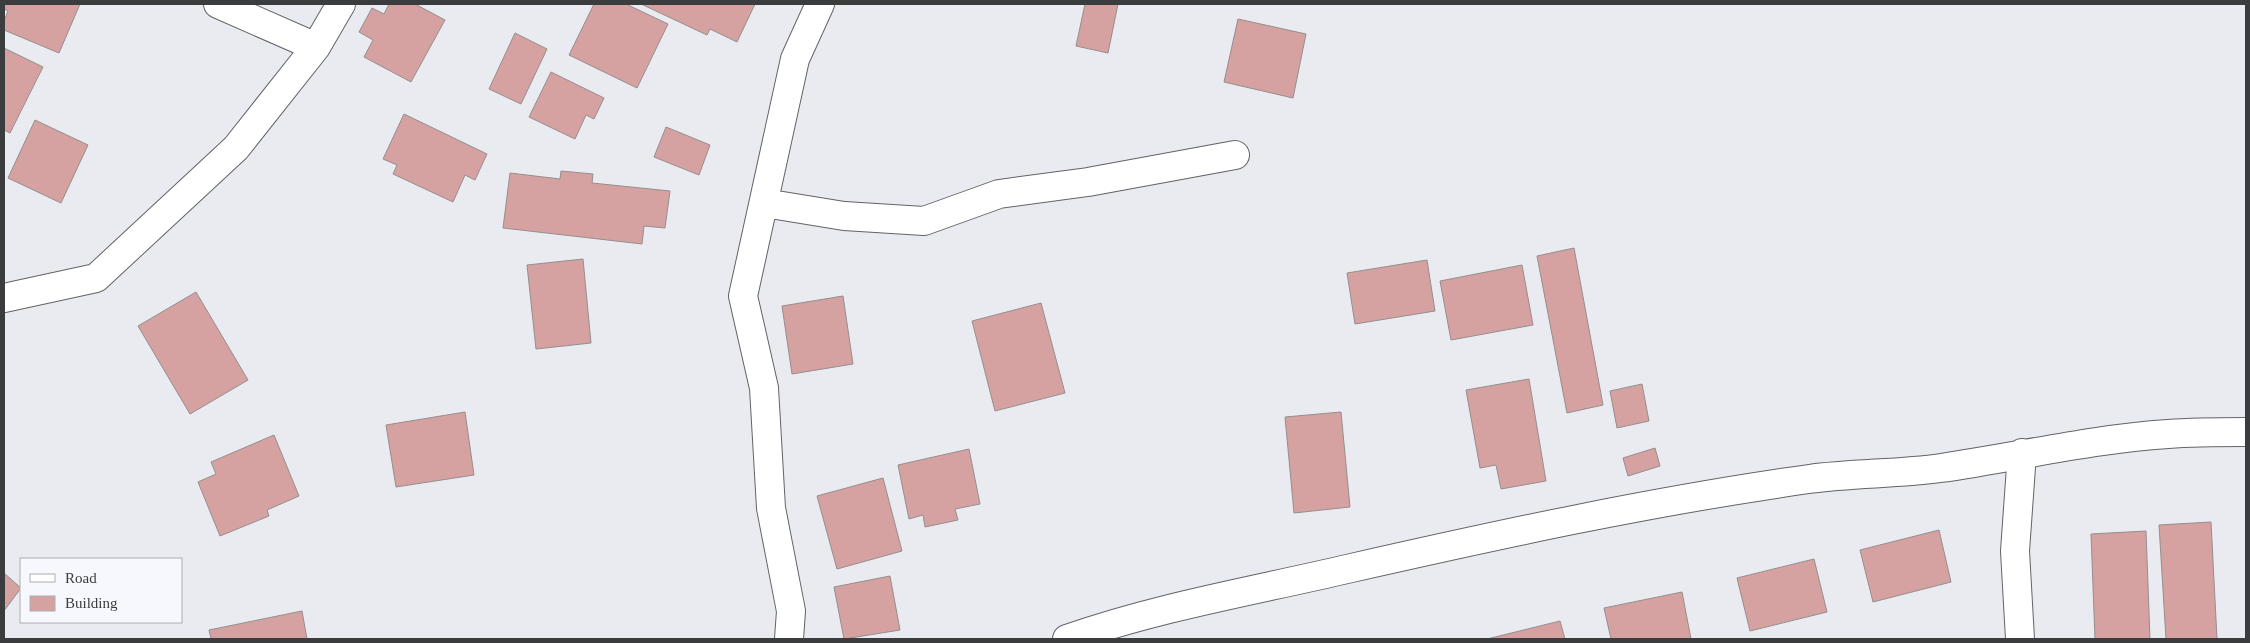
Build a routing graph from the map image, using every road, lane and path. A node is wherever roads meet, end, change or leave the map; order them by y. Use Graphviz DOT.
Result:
graph roads {
  1 [pos="218,4"];
  2 [pos="341,4"];
  3 [pos="820,4"];
  4 [pos="316,47"];
  5 [pos="1235,155"];
  6 [pos="764,203"];
  7 [pos="4,298"];
  8 [pos="2246,432"];
  9 [pos="2022,453"];
  10 [pos="789,639"];
  11 [pos="1067,639"];
  12 [pos="2020,639"];
  1 -- 4 [label="street"];
  2 -- 4 [label="street"];
  3 -- 6 [label="street"];
  4 -- 7 [label="street"];
  5 -- 6 [label="street"];
  6 -- 10 [label="street"];
  8 -- 9 [label="street"];
  9 -- 11 [label="street"];
  9 -- 12 [label="street"];
}
